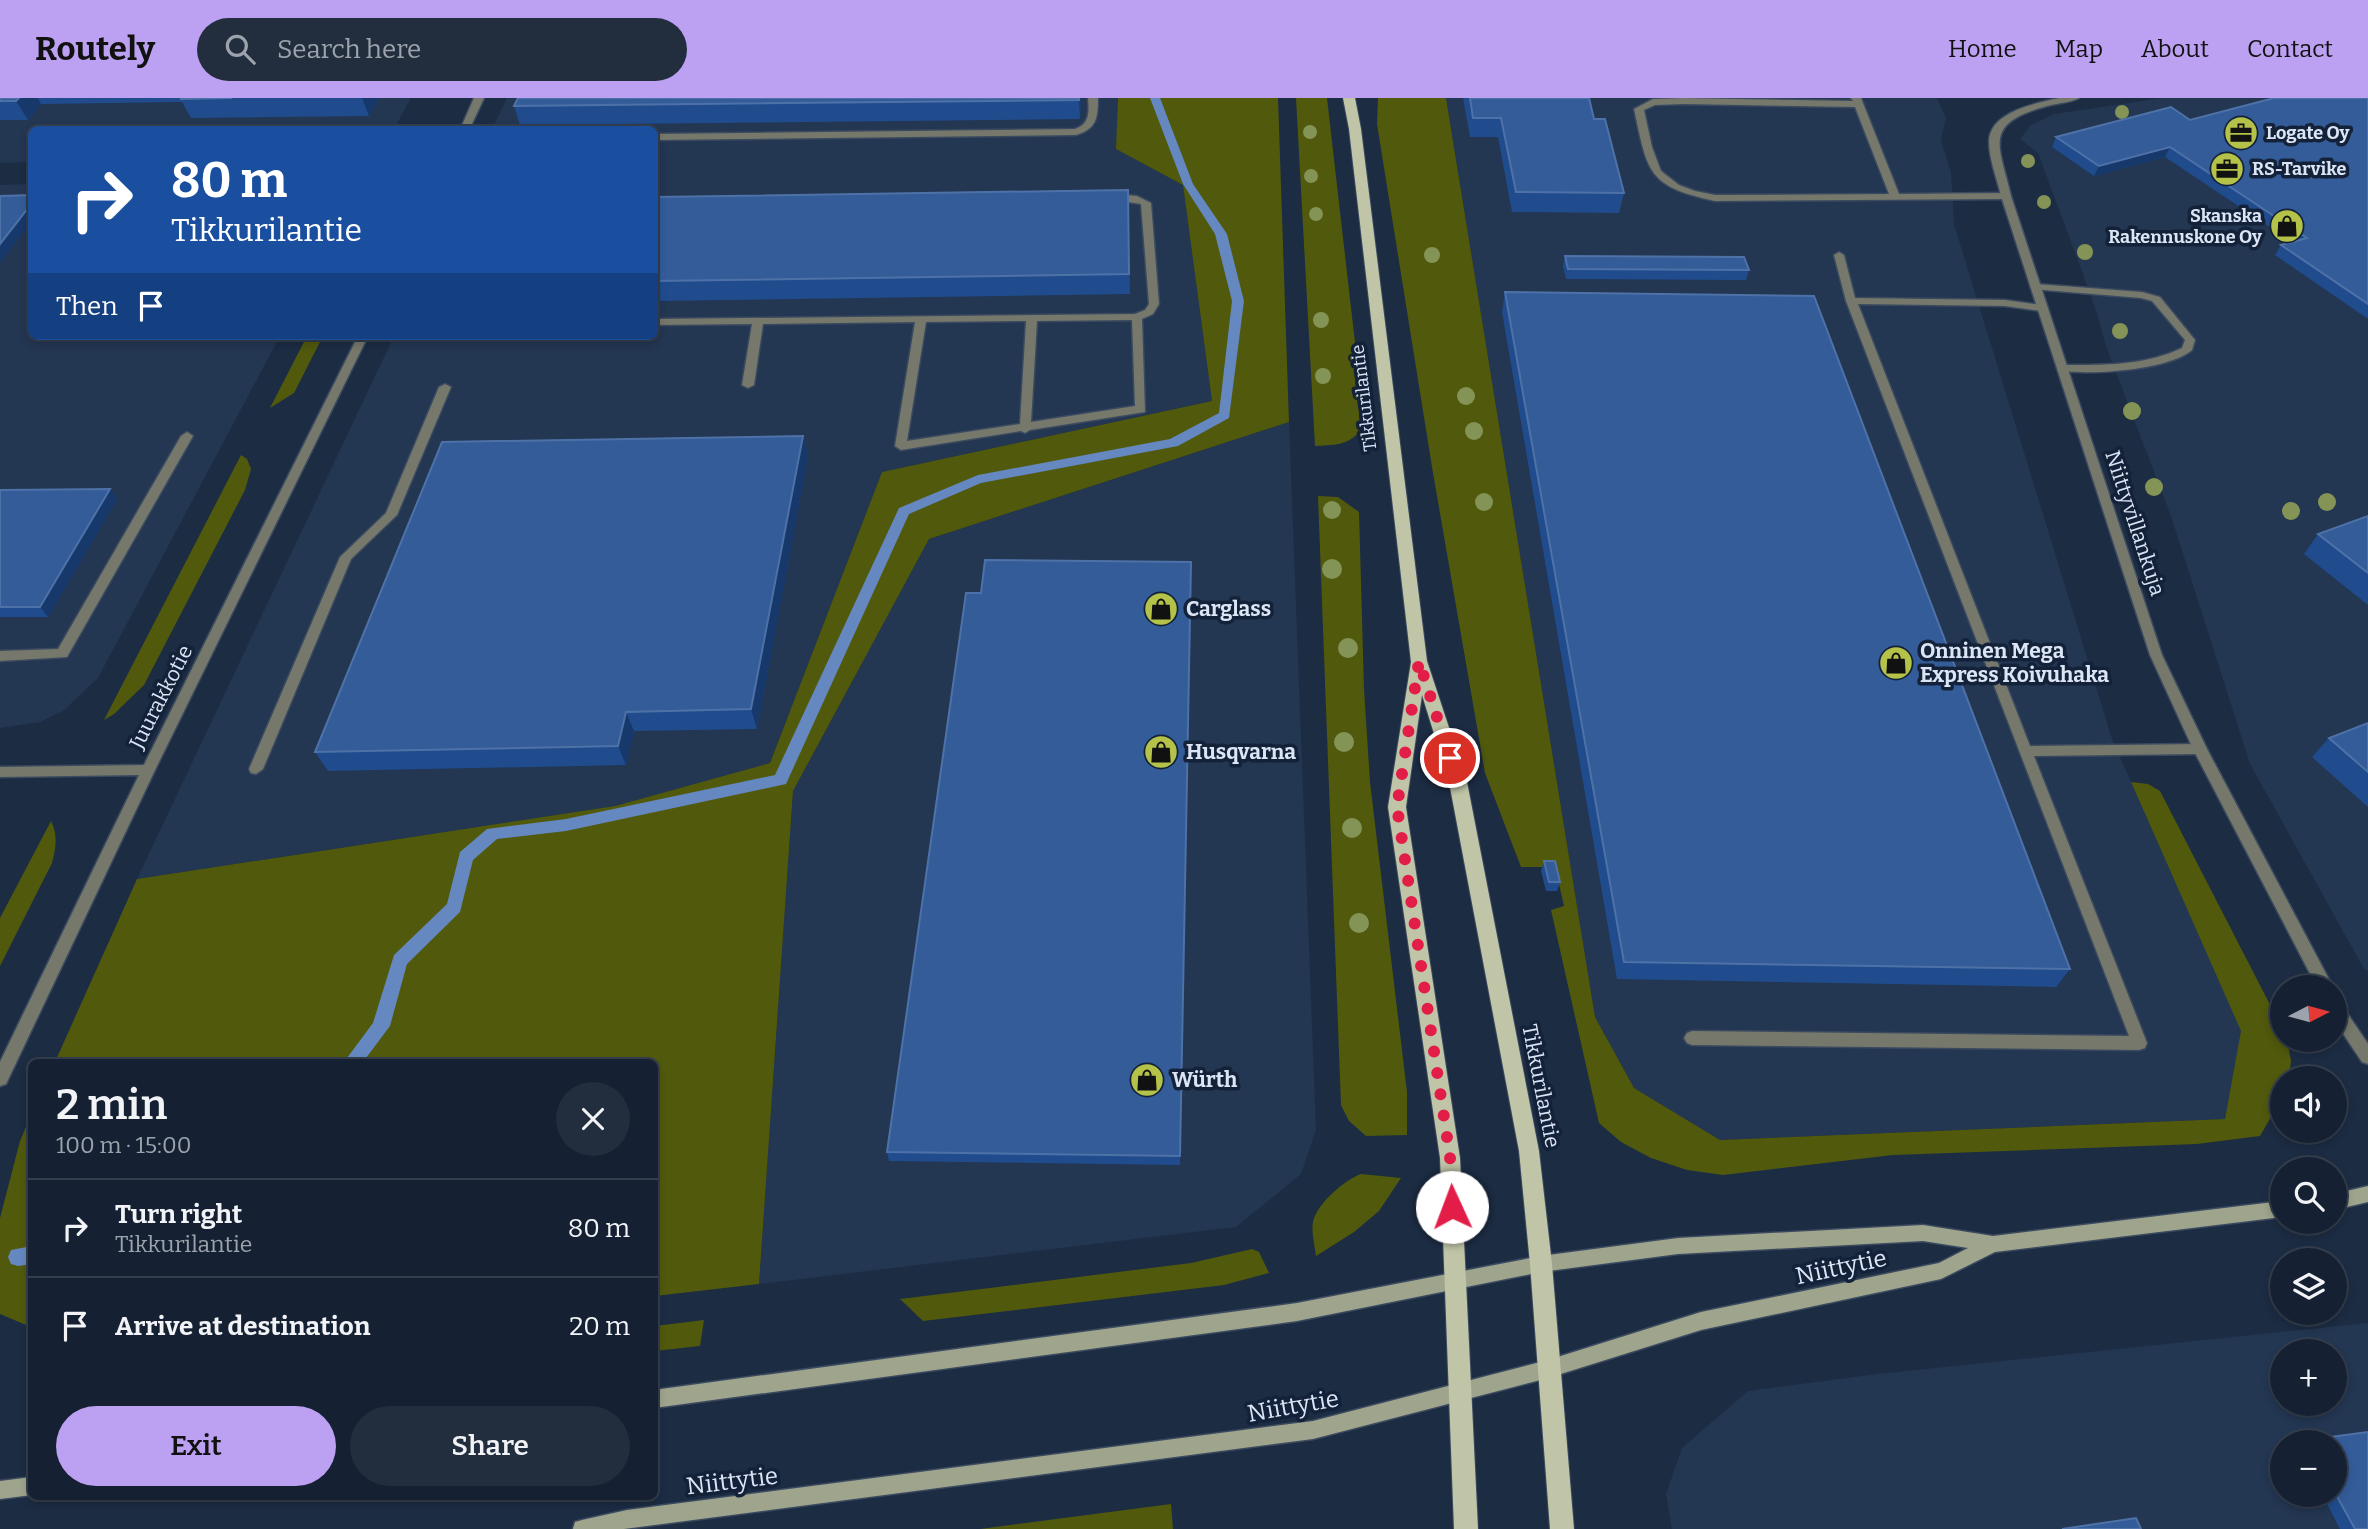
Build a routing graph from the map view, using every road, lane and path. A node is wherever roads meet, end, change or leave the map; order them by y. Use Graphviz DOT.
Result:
graph roads {
  1 [pos="479,98"];
  2 [pos="1093,98"];
  3 [pos="1349,98"];
  4 [pos="1358,98"];
  5 [pos="2074,98"];
  6 [pos="1857,101"];
  7 [pos="466,126"];
  8 [pos="1354,128"];
  9 [pos="658,136"];
  10 [pos="2006,196"];
  11 [pos="1096,197"];
  12 [pos="1895,197"];
  13 [pos="1839,255"];
  14 [pos="2036,287"];
  15 [pos="1851,301"];
  16 [pos="2042,308"];
  17 [pos="1137,317"];
  18 [pos="1032,318"];
  19 [pos="921,319"];
  20 [pos="758,320"];
  21 [pos="658,322"];
  22 [pos="361,340"];
  23 [pos="2062,368"];
  24 [pos="748,385"];
  25 [pos="445,387"];
  26 [pos="1025,429"];
  27 [pos="187,436"];
  28 [pos="0,656"];
  29 [pos="1419,661"];
  30 [pos="2200,750"];
  31 [pos="2025,751"];
  32 [pos="256,769"];
  33 [pos="148,770"];
  34 [pos="0,772"];
  35 [pos="2319,975"];
  36 [pos="2347,1026"];
  37 [pos="1692,1038"];
  38 [pos="2368,1057"];
  39 [pos="0,1079"];
  40 [pos="2368,1194"];
  41 [pos="2347,1199"];
  42 [pos="2270,1210"];
  43 [pos="1993,1244"];
  44 [pos="1541,1264"];
  45 [pos="1454,1281"];
  46 [pos="1548,1369"];
  47 [pos="1461,1392"];
  48 [pos="658,1398"];
  49 [pos="28,1486"];
  50 [pos="0,1490"];
  51 [pos="582,1529"];
  52 [pos="1466,1529"];
  53 [pos="1562,1529"];
  1 -- 7 [label="street"];
  2 -- 9 [label="street"];
  3 -- 8 [label="main road, Tikkurilantie"];
  4 -- 8 [label="main road, Tikkurilantie"];
  5 -- 10 [label="street, Niittyvillankuja"];
  6 -- 12 [label="street"];
  6 -- 12 [label="street"];
  8 -- 29 [label="main road, Tikkurilantie"];
  10 -- 12 [label="street"];
  10 -- 14 [label="street, Niittyvillankuja"];
  11 -- 17 [label="street"];
  13 -- 15 [label="street"];
  14 -- 16 [label="street, Niittyvillankuja"];
  14 -- 23 [label="street"];
  15 -- 16 [label="street"];
  15 -- 31 [label="street"];
  16 -- 23 [label="street, Niittyvillankuja"];
  17 -- 18 [label="street"];
  17 -- 26 [label="street"];
  18 -- 19 [label="street"];
  18 -- 26 [label="street"];
  19 -- 20 [label="street"];
  19 -- 26 [label="street"];
  20 -- 21 [label="street"];
  20 -- 24 [label="street"];
  22 -- 33 [label="street, Juurakkotie"];
  23 -- 30 [label="street, Niittyvillankuja"];
  25 -- 32 [label="street"];
  27 -- 28 [label="street"];
  29 -- 44 [label="main road, Tikkurilantie"];
  29 -- 45 [label="main road, Tikkurilantie"];
  30 -- 31 [label="street"];
  30 -- 35 [label="street, Niittyvillankuja"];
  31 -- 37 [label="street"];
  33 -- 34 [label="street"];
  33 -- 39 [label="street, Juurakkotie"];
  36 -- 38 [label="street"];
  40 -- 41 [label="main road"];
  42 -- 43 [label="main road, Niittytie"];
  43 -- 44 [label="main road, Niittytie"];
  43 -- 46 [label="main road, Niittytie"];
  44 -- 45 [label="main road, Niittytie"];
  44 -- 46 [label="main road, Tikkurilantie"];
  45 -- 47 [label="main road, Tikkurilantie"];
  45 -- 48 [label="main road, Niittytie"];
  46 -- 47 [label="main road, Niittytie"];
  46 -- 53 [label="main road, Tikkurilantie"];
  47 -- 51 [label="main road, Niittytie"];
  47 -- 52 [label="main road, Tikkurilantie"];
  49 -- 50 [label="main road"];
}
